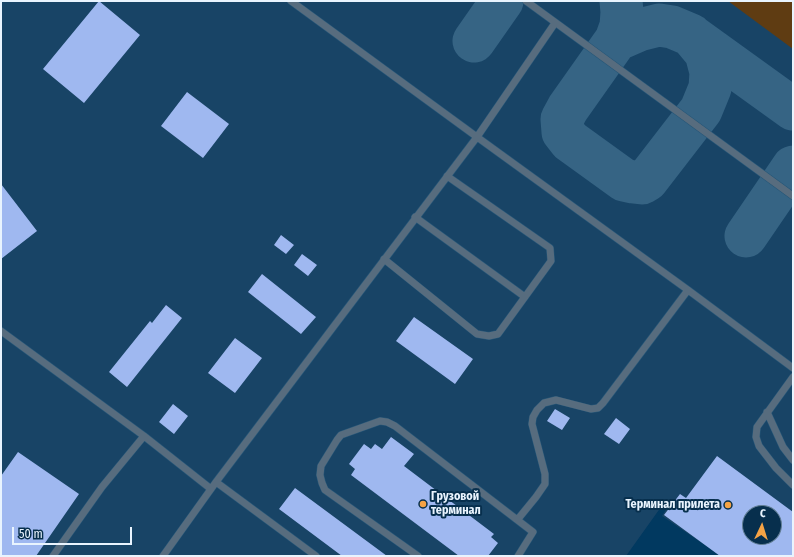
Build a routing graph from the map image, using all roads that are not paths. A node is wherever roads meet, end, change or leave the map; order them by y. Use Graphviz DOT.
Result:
graph roads {
  1 [pos="291,1"];
  2 [pos="526,1"];
  3 [pos="555,22"];
  4 [pos="477,137"];
  5 [pos="447,176"];
  6 [pos="793,196"];
  7 [pos="416,218"];
  8 [pos="384,260"];
  9 [pos="688,290"];
  10 [pos="525,297"];
  11 [pos="1,331"];
  12 [pos="793,368"];
  13 [pos="793,377"];
  14 [pos="768,412"];
  15 [pos="144,436"];
  16 [pos="793,460"];
  17 [pos="216,482"];
  18 [pos="793,485"];
  19 [pos="211,489"];
  20 [pos="518,519"];
  21 [pos="53,556"];
  22 [pos="163,556"];
  23 [pos="316,556"];
  24 [pos="418,556"];
  25 [pos="518,556"];
  1 -- 4 [label="lane"];
  2 -- 3 [label="lane"];
  3 -- 4 [label="lane"];
  3 -- 6 [label="lane"];
  4 -- 5 [label="lane"];
  4 -- 9 [label="lane"];
  5 -- 7 [label="lane"];
  5 -- 10 [label="lane"];
  7 -- 8 [label="lane"];
  7 -- 10 [label="lane"];
  8 -- 10 [label="lane"];
  8 -- 17 [label="lane"];
  9 -- 12 [label="lane"];
  9 -- 20 [label="lane"];
  11 -- 15 [label="lane"];
  13 -- 14 [label="lane"];
  14 -- 16 [label="lane"];
  14 -- 18 [label="lane"];
  15 -- 19 [label="lane"];
  15 -- 21 [label="lane"];
  17 -- 19 [label="lane"];
  17 -- 23 [label="lane"];
  19 -- 22 [label="lane"];
  20 -- 24 [label="lane"];
  20 -- 25 [label="lane"];
}
